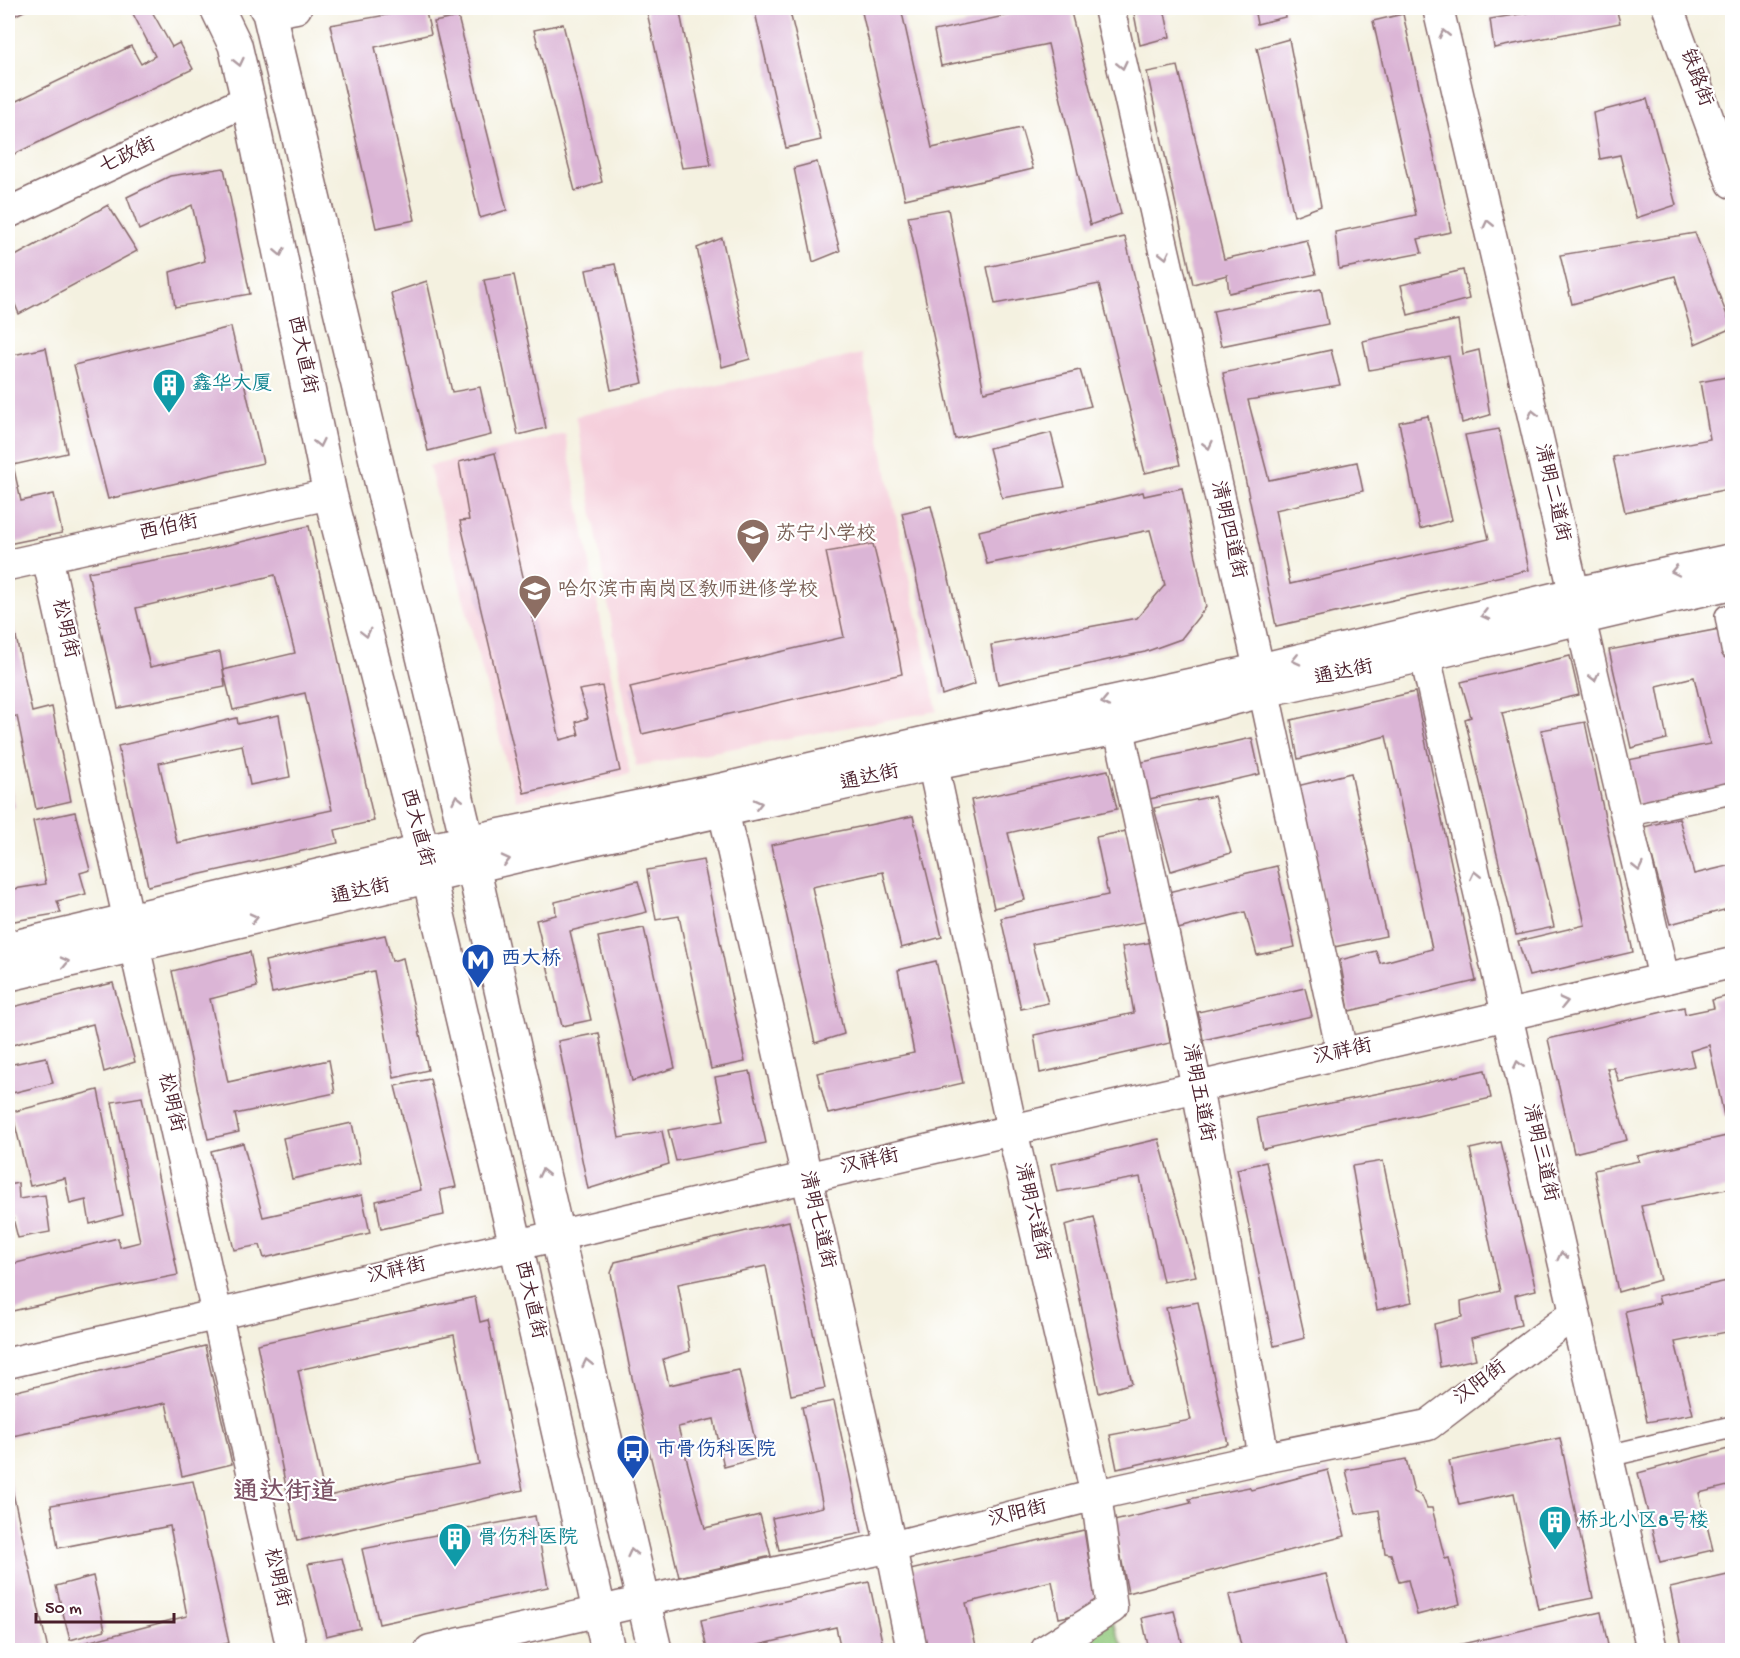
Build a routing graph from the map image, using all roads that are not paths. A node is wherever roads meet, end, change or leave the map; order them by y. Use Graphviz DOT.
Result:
graph roads {
  1 [pos="217,8"];
  2 [pos="1109,8"];
  3 [pos="1438,8"];
  4 [pos="1668,8"];
  5 [pos="1688,8"];
  6 [pos="277,9"];
  7 [pos="248,100"];
  8 [pos="1732,123"];
  9 [pos="1732,183"];
  10 [pos="8,213"];
  11 [pos="330,494"];
  12 [pos="47,556"];
  13 [pos="1732,559"];
  14 [pos="8,565"];
  15 [pos="1732,584"];
  16 [pos="1577,606"];
  17 [pos="1729,615"];
  18 [pos="1732,649"];
  19 [pos="1425,656"];
  20 [pos="1261,681"];
  21 [pos="1119,729"];
  22 [pos="930,753"];
  23 [pos="1732,793"];
  24 [pos="721,800"];
  25 [pos="1626,816"];
  26 [pos="470,854"];
  27 [pos="425,864"];
  28 [pos="132,933"];
  29 [pos="8,947"];
  30 [pos="1732,963"];
  31 [pos="8,976"];
  32 [pos="1664,979"];
  33 [pos="1507,1015"];
  34 [pos="1342,1053"];
  35 [pos="1197,1087"];
  36 [pos="1012,1130"];
  37 [pos="807,1178"];
  38 [pos="557,1235"];
  39 [pos="516,1245"];
  40 [pos="1575,1312"];
  41 [pos="217,1314"];
  42 [pos="8,1363"];
  43 [pos="1732,1427"];
  44 [pos="1608,1456"];
  45 [pos="1264,1458"];
  46 [pos="1096,1495"];
  47 [pos="891,1547"];
  48 [pos="644,1601"];
  49 [pos="600,1611"];
  50 [pos="292,1650"];
  51 [pos="430,1650"];
  52 [pos="608,1650"];
  53 [pos="655,1650"];
  54 [pos="912,1650"];
  55 [pos="1047,1650"];
  56 [pos="1652,1650"];
  1 -- 7 [label="main road, 西大直街, one-way"];
  2 -- 20 [label="street, 清明四道街, one-way"];
  16 -- 3 [label="street, 清明二道街, one-way"];
  4 -- 9 [label="street, 铁路街"];
  5 -- 8 [label="street, 铁路街"];
  26 -- 6 [label="main road, one-way"];
  7 -- 10 [label="street, 七政街"];
  7 -- 11 [label="main road, 西大直街, one-way"];
  11 -- 12 [label="street, 西伯街"];
  11 -- 27 [label="main road, 西大直街, one-way"];
  12 -- 14 [label="street, 西伯街"];
  12 -- 28 [label="street, 松明街"];
  13 -- 16 [label="street, 通达街, one-way"];
  15 -- 16 [label="street, 通达街"];
  16 -- 19 [label="street, 通达街"];
  16 -- 20 [label="street, 通达街, one-way"];
  16 -- 25 [label="street, 清明二道街, one-way"];
  17 -- 18 [label="street"];
  19 -- 20 [label="street, 通达街"];
  33 -- 19 [label="street, 清明三道街, one-way"];
  20 -- 21 [label="street, 通达街"];
  20 -- 22 [label="street, 通达街, one-way"];
  20 -- 34 [label="street, 清明四道街"];
  21 -- 22 [label="street, 通达街"];
  21 -- 35 [label="street, 清明五道街"];
  22 -- 24 [label="street, 通达街"];
  22 -- 36 [label="street, 清明六道街"];
  23 -- 25 [label="street"];
  24 -- 26 [label="street, 通达街"];
  24 -- 37 [label="street, 清明七道街"];
  25 -- 32 [label="street, 清明二道街, one-way"];
  26 -- 27 [label="street, 通达街"];
  38 -- 26 [label="main road, one-way"];
  27 -- 28 [label="street, 通达街"];
  27 -- 39 [label="main road, 西大直街"];
  28 -- 29 [label="street, 通达街"];
  31 -- 28 [label="street, 通达街, one-way"];
  28 -- 41 [label="street, 松明街"];
  30 -- 32 [label="street, 汉祥街"];
  33 -- 32 [label="street, 汉祥街, one-way"];
  33 -- 34 [label="street, 汉祥街"];
  40 -- 33 [label="street, 清明三道街, one-way"];
  34 -- 35 [label="street, 汉祥街"];
  35 -- 36 [label="street, 汉祥街"];
  35 -- 45 [label="street, 清明五道街"];
  36 -- 37 [label="street, 汉祥街"];
  36 -- 46 [label="street, 清明六道街"];
  37 -- 38 [label="street, 汉祥街"];
  37 -- 47 [label="street, 清明七道街"];
  38 -- 39 [label="street, 汉祥街"];
  48 -- 38 [label="main road, one-way"];
  39 -- 41 [label="street, 汉祥街"];
  39 -- 49 [label="main road, 西大直街"];
  40 -- 44 [label="street, 清明三道街"];
  40 -- 45 [label="street, 汉阳街"];
  41 -- 42 [label="street, 汉祥街"];
  41 -- 50 [label="street, 松明街"];
  43 -- 44 [label="street"];
  44 -- 56 [label="street, 清明三道街"];
  45 -- 46 [label="street, 汉阳街"];
  46 -- 47 [label="street, 汉阳街"];
  46 -- 55 [label="street, 清明六道街"];
  47 -- 48 [label="street, 汉阳街"];
  47 -- 54 [label="street, 清明七道街"];
  48 -- 49 [label="street, 汉阳街"];
  48 -- 53 [label="main road"];
  49 -- 51 [label="street, 汉阳街"];
  49 -- 52 [label="main road, 西大直街"];
}
